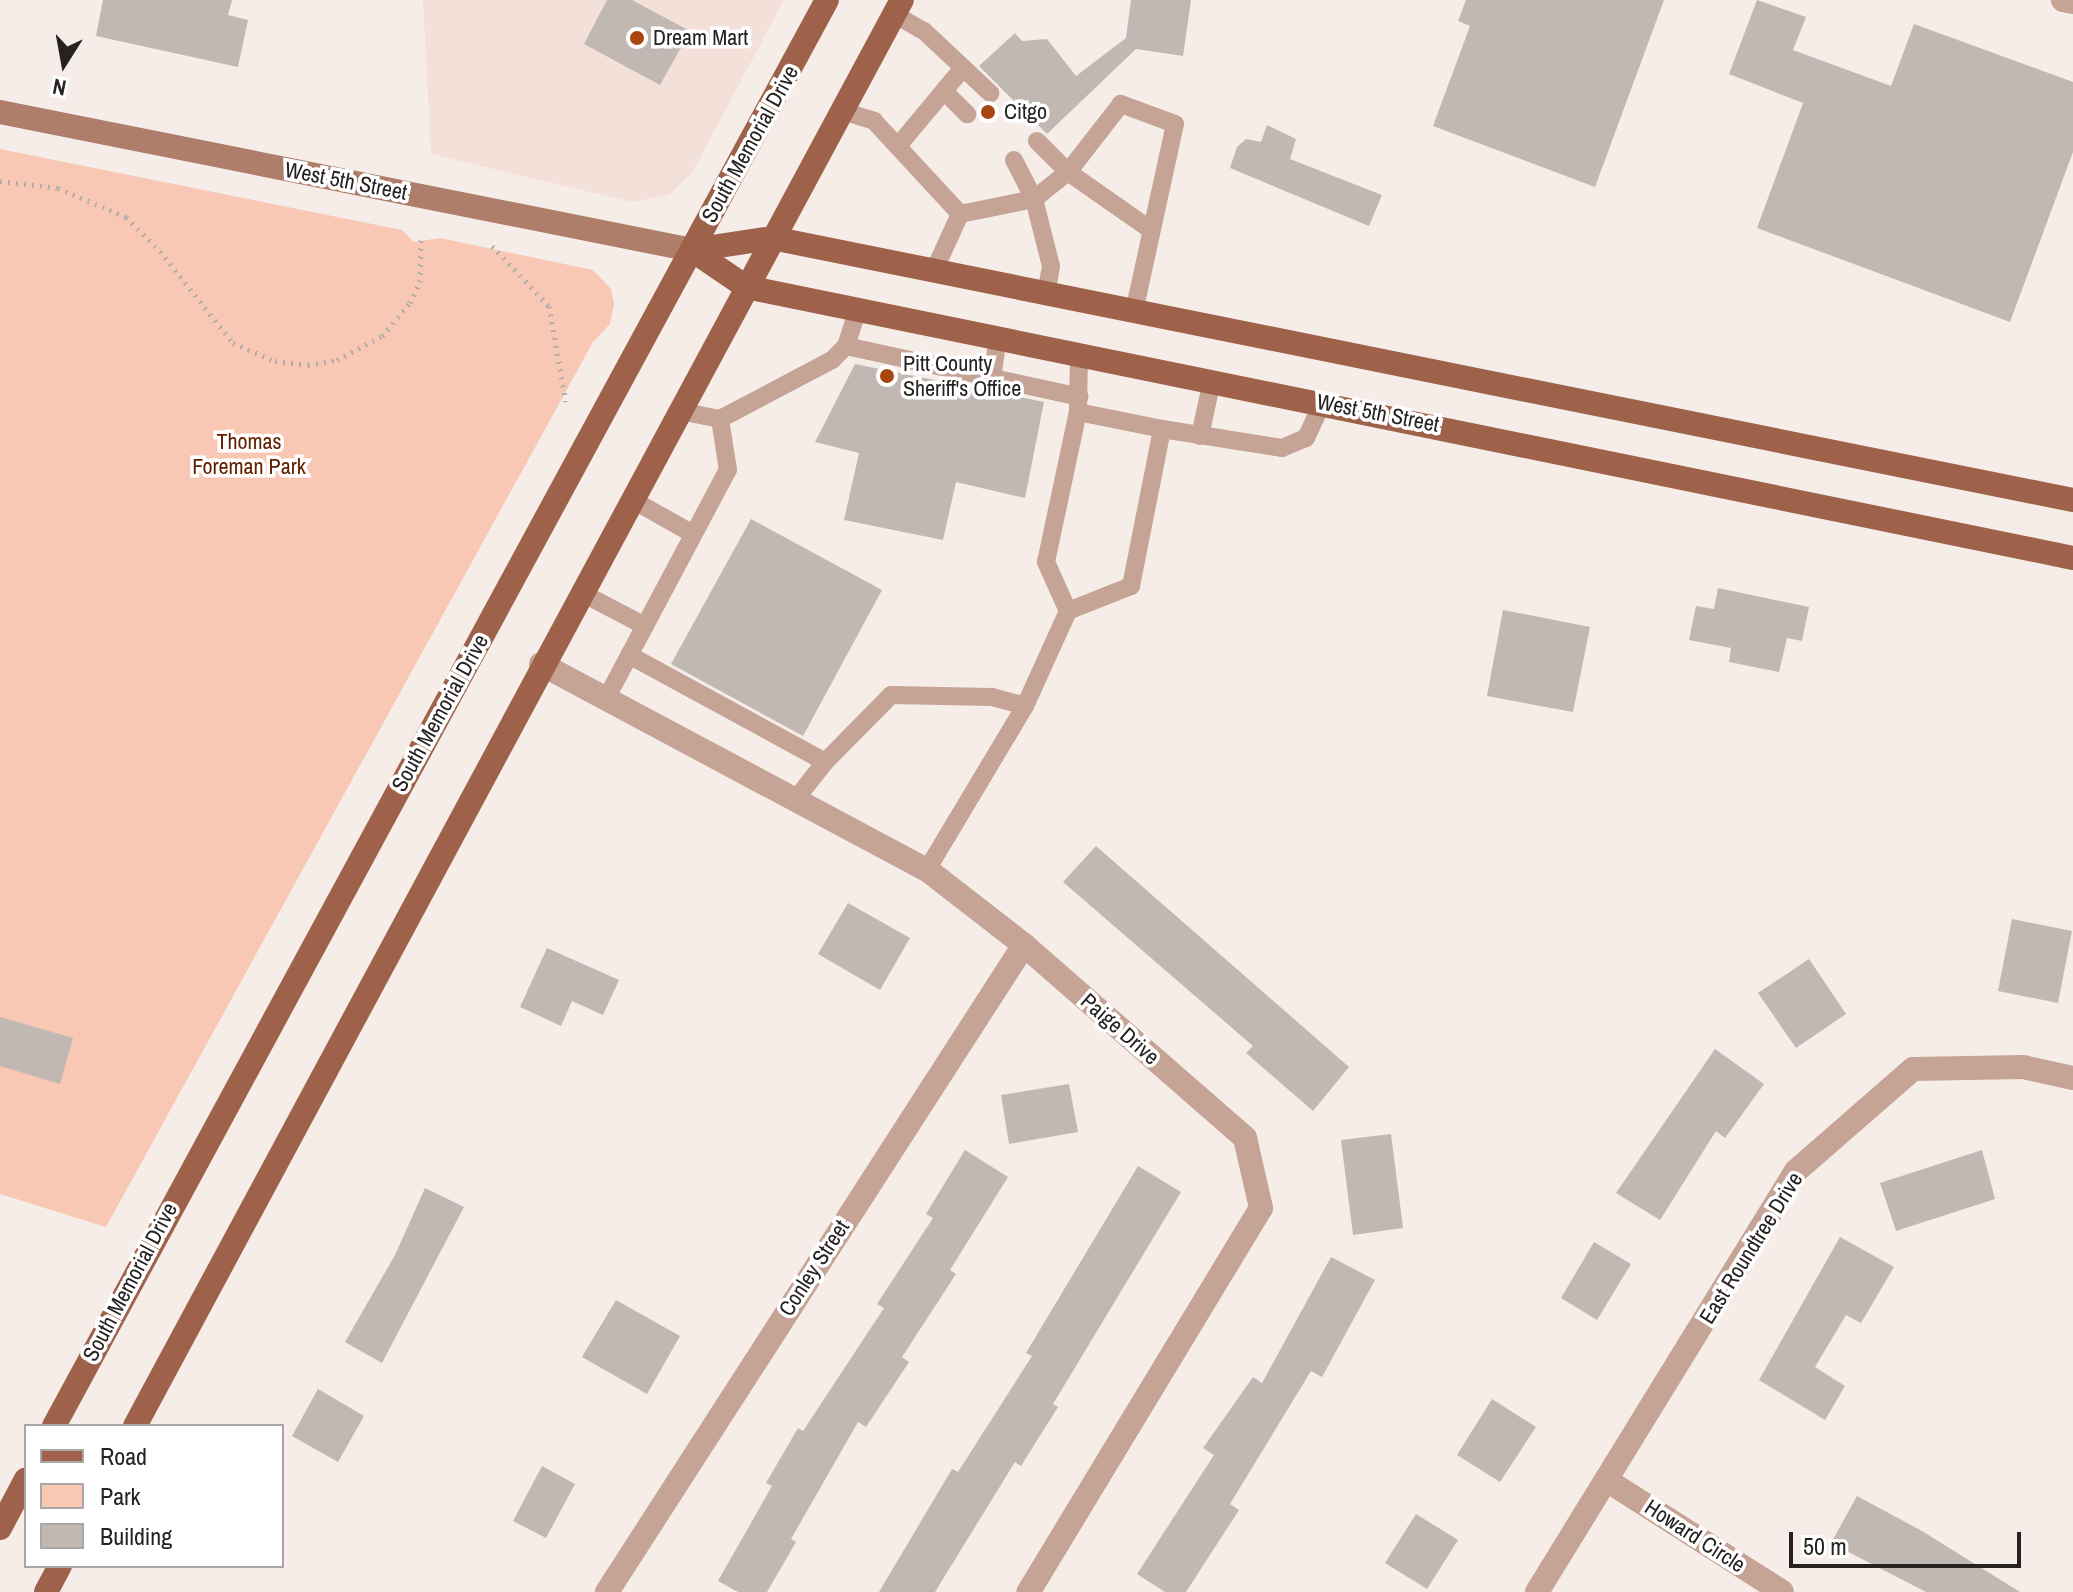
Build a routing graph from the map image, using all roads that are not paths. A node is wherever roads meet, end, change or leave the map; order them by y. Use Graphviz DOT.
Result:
graph roads {
  1 [pos="827,0"];
  2 [pos="2063,0"];
  3 [pos="2073,2"];
  4 [pos="898,7"];
  5 [pos="963,68"];
  6 [pos="944,91"];
  7 [pos="990,93"];
  8 [pos="842,111"];
  9 [pos="0,112"];
  10 [pos="967,114"];
  11 [pos="1037,141"];
  12 [pos="898,146"];
  13 [pos="1014,160"];
  14 [pos="1068,172"];
  15 [pos="1034,199"];
  16 [pos="960,214"];
  17 [pos="1151,230"];
  18 [pos="772,238"];
  19 [pos="692,250"];
  20 [pos="934,271"];
  21 [pos="746,287"];
  22 [pos="1046,294"];
  23 [pos="858,310"];
  24 [pos="1134,312"];
  25 [pos="998,337"];
  26 [pos="846,346"];
  27 [pos="1079,354"];
  28 [pos="992,379"];
  29 [pos="1212,380"];
  30 [pos="1323,402"];
  31 [pos="1079,404"];
  32 [pos="679,411"];
  33 [pos="720,419"];
  34 [pos="1162,429"];
  35 [pos="1200,436"];
  36 [pos="631,499"];
  37 [pos="2073,500"];
  38 [pos="693,534"];
  39 [pos="2073,558"];
  40 [pos="580,592"];
  41 [pos="1068,611"];
  42 [pos="645,626"];
  43 [pos="629,655"];
  44 [pos="541,664"];
  45 [pos="606,699"];
  46 [pos="1025,706"];
  47 [pos="825,762"];
  48 [pos="795,800"];
  49 [pos="927,870"];
  50 [pos="1024,945"];
  51 [pos="2073,1078"];
  52 [pos="55,1424"];
  53 [pos="136,1424"];
  54 [pos="1608,1481"];
  55 [pos="24,1483"];
  56 [pos="0,1528"];
  57 [pos="59,1568"];
  58 [pos="46,1592"];
  59 [pos="607,1592"];
  60 [pos="1028,1592"];
  61 [pos="1537,1592"];
  62 [pos="1782,1592"];
  1 -- 19 [label="main road, South Memorial Drive"];
  2 -- 3 [label="street"];
  4 -- 5 [label="lane"];
  4 -- 8 [label="main road"];
  5 -- 6 [label="lane"];
  5 -- 7 [label="lane"];
  6 -- 10 [label="lane"];
  6 -- 12 [label="lane"];
  8 -- 12 [label="lane"];
  8 -- 18 [label="main road"];
  9 -- 19 [label="main road, West 5th Street"];
  11 -- 14 [label="lane"];
  12 -- 16 [label="lane"];
  13 -- 15 [label="lane"];
  14 -- 15 [label="lane"];
  14 -- 17 [label="lane"];
  14 -- 17 [label="lane"];
  15 -- 16 [label="lane"];
  15 -- 22 [label="lane"];
  16 -- 20 [label="lane"];
  17 -- 24 [label="lane"];
  18 -- 19 [label="main road, West 5th Street"];
  18 -- 20 [label="main road, West 5th Street"];
  18 -- 21 [label="main road"];
  19 -- 21 [label="main road, West 5th Street"];
  19 -- 52 [label="main road, South Memorial Drive"];
  20 -- 22 [label="main road, West 5th Street"];
  21 -- 23 [label="main road, West 5th Street"];
  21 -- 32 [label="main road"];
  22 -- 24 [label="main road, West 5th Street"];
  23 -- 25 [label="main road, West 5th Street"];
  23 -- 26 [label="lane"];
  24 -- 37 [label="main road, West 5th Street"];
  25 -- 27 [label="main road, West 5th Street"];
  25 -- 28 [label="lane"];
  26 -- 28 [label="lane"];
  26 -- 33 [label="lane"];
  27 -- 29 [label="main road, West 5th Street"];
  27 -- 31 [label="lane"];
  28 -- 31 [label="lane"];
  29 -- 30 [label="main road, West 5th Street"];
  29 -- 35 [label="lane"];
  30 -- 35 [label="lane"];
  30 -- 39 [label="main road, West 5th Street"];
  31 -- 34 [label="lane"];
  31 -- 41 [label="lane"];
  32 -- 33 [label="lane"];
  32 -- 36 [label="main road"];
  33 -- 38 [label="lane"];
  34 -- 35 [label="lane"];
  34 -- 41 [label="lane"];
  36 -- 38 [label="lane"];
  36 -- 40 [label="main road"];
  38 -- 42 [label="lane"];
  40 -- 42 [label="lane"];
  40 -- 44 [label="main road"];
  41 -- 46 [label="lane"];
  42 -- 43 [label="lane"];
  43 -- 45 [label="lane"];
  43 -- 47 [label="lane"];
  44 -- 45 [label="street, Paige Drive"];
  44 -- 53 [label="main road"];
  45 -- 48 [label="street, Paige Drive"];
  46 -- 47 [label="lane"];
  46 -- 49 [label="lane"];
  47 -- 48 [label="lane"];
  48 -- 49 [label="street, Paige Drive"];
  49 -- 50 [label="street, Paige Drive"];
  50 -- 59 [label="street, Conley Street"];
  50 -- 60 [label="street, Paige Drive"];
  51 -- 54 [label="street, East Roundtree Drive"];
  54 -- 61 [label="street, East Roundtree Drive"];
  54 -- 62 [label="street, Howard Circle"];
  55 -- 56 [label="main road"];
  57 -- 58 [label="main road"];
}
